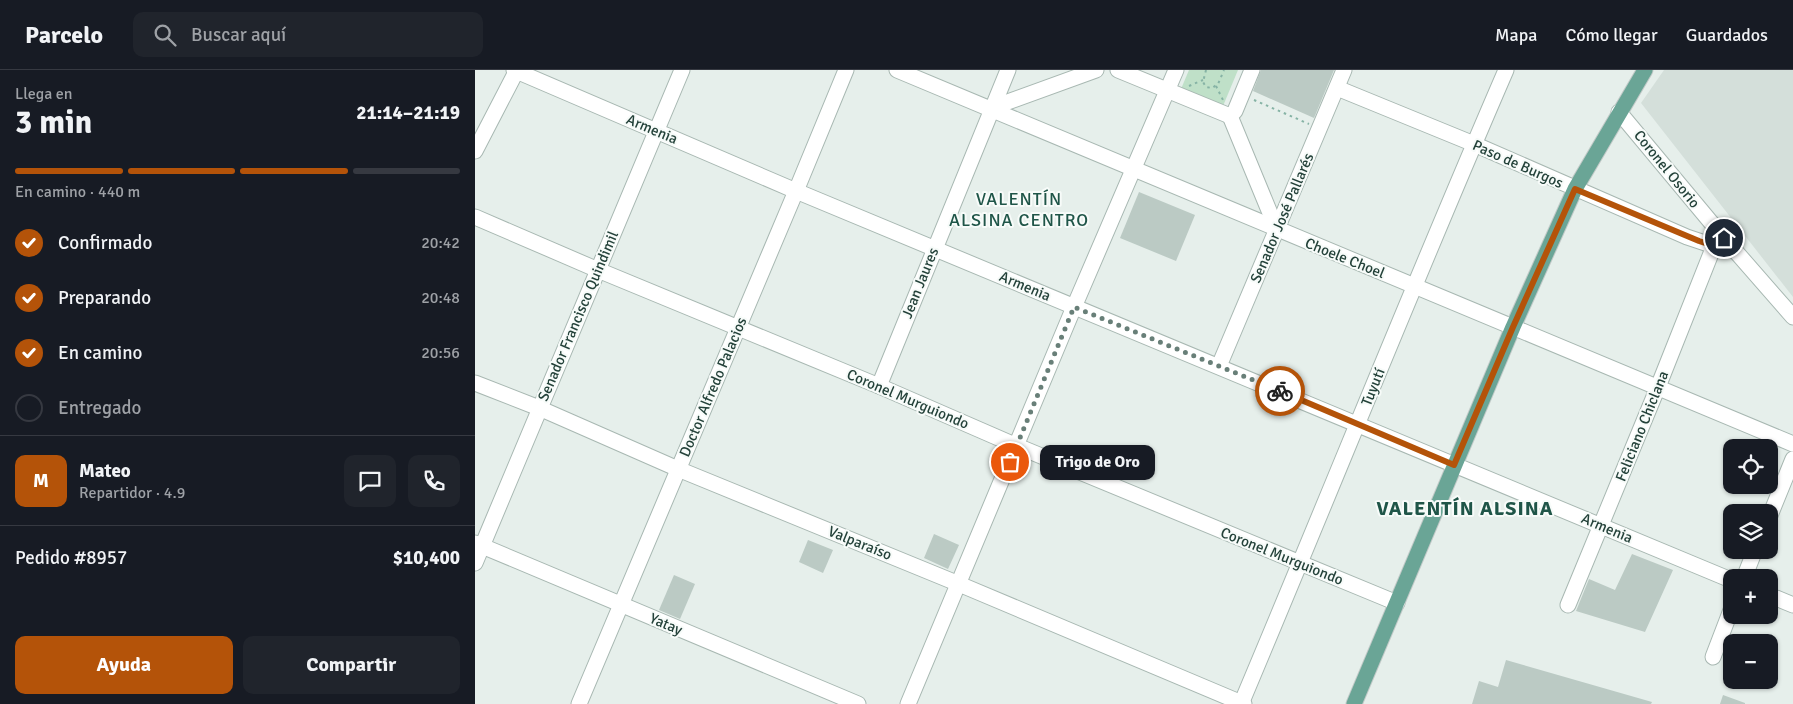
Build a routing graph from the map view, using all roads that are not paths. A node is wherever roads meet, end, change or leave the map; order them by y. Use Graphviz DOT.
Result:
graph roads {
  1 [pos="516,70"];
  2 [pos="682,70"];
  3 [pos="846,70"];
  4 [pos="897,70"];
  5 [pos="1008,70"];
  6 [pos="1096,70"];
  7 [pos="1118,70"];
  8 [pos="1176,70"];
  9 [pos="1252,70"];
  10 [pos="1344,70"];
  11 [pos="1506,70"];
  12 [pos="1645,70"];
  13 [pos="1337,88"];
  14 [pos="1167,91"];
  15 [pos="991,108"];
  16 [pos="1619,112"];
  17 [pos="1231,116"];
  18 [pos="657,131"];
  19 [pos="1474,144"];
  20 [pos="475,151"];
  21 [pos="1133,170"];
  22 [pos="1575,189"];
  23 [pos="797,191"];
  24 [pos="475,217"];
  25 [pos="1277,230"];
  26 [pos="1719,242"];
  27 [pos="934,247"];
  28 [pos="598,270"];
  29 [pos="1414,286"];
  30 [pos="1074,307"];
  31 [pos="1793,317"];
  32 [pos="739,327"];
  33 [pos="1513,327"];
  34 [pos="1219,366"];
  35 [pos="475,383"];
  36 [pos="879,386"];
  37 [pos="1658,388"];
  38 [pos="539,408"];
  39 [pos="1358,423"];
  40 [pos="1793,444"];
  41 [pos="1017,446"];
  42 [pos="1793,459"];
  43 [pos="1454,465"];
  44 [pos="678,469"];
  45 [pos="1775,504"];
  46 [pos="1601,525"];
  47 [pos="479,544"];
  48 [pos="475,563"];
  49 [pos="1301,563"];
  50 [pos="1723,577"];
  51 [pos="959,584"];
  52 [pos="1778,599"];
  53 [pos="1397,603"];
  54 [pos="620,604"];
  55 [pos="1568,605"];
  56 [pos="1793,605"];
  57 [pos="1726,624"];
  58 [pos="1713,657"];
  59 [pos="579,704"];
  60 [pos="858,704"];
  61 [pos="908,704"];
  62 [pos="1242,704"];
  63 [pos="1354,704"];
  1 -- 18 [label="street, Armenia"];
  1 -- 20 [label="street"];
  2 -- 18 [label="street, Senador Francisco Quindimil"];
  3 -- 23 [label="street, Doctor Alfredo Palacios"];
  4 -- 15 [label="street, Choele Choel"];
  5 -- 15 [label="street, Jean Jaures"];
  6 -- 15 [label="street"];
  7 -- 14 [label="street"];
  8 -- 14 [label="street"];
  9 -- 17 [label="street"];
  10 -- 13 [label="street, Senador José Pallarés"];
  11 -- 19 [label="street, Tuyutí"];
  12 -- 16 [label="main road"];
  13 -- 19 [label="street, Paso de Burgos"];
  13 -- 25 [label="street, Senador José Pallarés"];
  14 -- 17 [label="street"];
  14 -- 21 [label="street"];
  15 -- 21 [label="street, Choele Choel"];
  15 -- 27 [label="street, Jean Jaures"];
  16 -- 22 [label="main road"];
  16 -- 26 [label="street, Coronel Osorio"];
  17 -- 25 [label="street"];
  18 -- 23 [label="street, Armenia"];
  18 -- 28 [label="street, Senador Francisco Quindimil"];
  19 -- 22 [label="street, Paso de Burgos"];
  19 -- 29 [label="street, Tuyutí"];
  21 -- 25 [label="street, Choele Choel"];
  21 -- 30 [label="street"];
  22 -- 26 [label="street, Paso de Burgos"];
  22 -- 33 [label="main road"];
  23 -- 27 [label="street, Armenia"];
  23 -- 32 [label="street, Doctor Alfredo Palacios"];
  24 -- 28 [label="street, Coronel Murguiondo"];
  25 -- 29 [label="street, Choele Choel"];
  25 -- 34 [label="street, Senador José Pallarés"];
  26 -- 31 [label="street, Coronel Osorio"];
  26 -- 37 [label="street, Feliciano Chiclana"];
  27 -- 30 [label="street, Armenia"];
  27 -- 36 [label="street, Jean Jaures"];
  28 -- 32 [label="street, Coronel Murguiondo"];
  28 -- 38 [label="street, Senador Francisco Quindimil"];
  29 -- 33 [label="street, Choele Choel"];
  29 -- 39 [label="street, Tuyutí"];
  30 -- 34 [label="street, Armenia"];
  30 -- 41 [label="street"];
  32 -- 36 [label="street, Coronel Murguiondo"];
  32 -- 44 [label="street, Doctor Alfredo Palacios"];
  33 -- 37 [label="street, Choele Choel"];
  33 -- 43 [label="main road"];
  34 -- 39 [label="street, Armenia"];
  35 -- 38 [label="street, Valparaíso"];
  36 -- 41 [label="street, Coronel Murguiondo"];
  37 -- 40 [label="street, Choele Choel"];
  37 -- 46 [label="street, Feliciano Chiclana"];
  38 -- 44 [label="street, Valparaíso"];
  38 -- 47 [label="street, Senador Francisco Quindimil"];
  39 -- 43 [label="street, Armenia"];
  39 -- 49 [label="street, Tuyutí"];
  41 -- 49 [label="street, Coronel Murguiondo"];
  41 -- 51 [label="street"];
  42 -- 45 [label="street"];
  43 -- 46 [label="street, Armenia"];
  43 -- 53 [label="main road"];
  44 -- 51 [label="street, Valparaíso"];
  44 -- 54 [label="street, Doctor Alfredo Palacios"];
  46 -- 50 [label="street, Armenia"];
  46 -- 55 [label="street, Feliciano Chiclana"];
  47 -- 48 [label="street, Senador Francisco Quindimil"];
  47 -- 54 [label="street, Yatay"];
  49 -- 53 [label="street, Coronel Murguiondo"];
  49 -- 62 [label="street, Tuyutí"];
  51 -- 61 [label="street"];
  51 -- 62 [label="street, Valparaíso"];
  52 -- 56 [label="street"];
  53 -- 63 [label="main road"];
  54 -- 59 [label="street, Doctor Alfredo Palacios"];
  54 -- 60 [label="street, Yatay"];
  57 -- 58 [label="street"];
}
